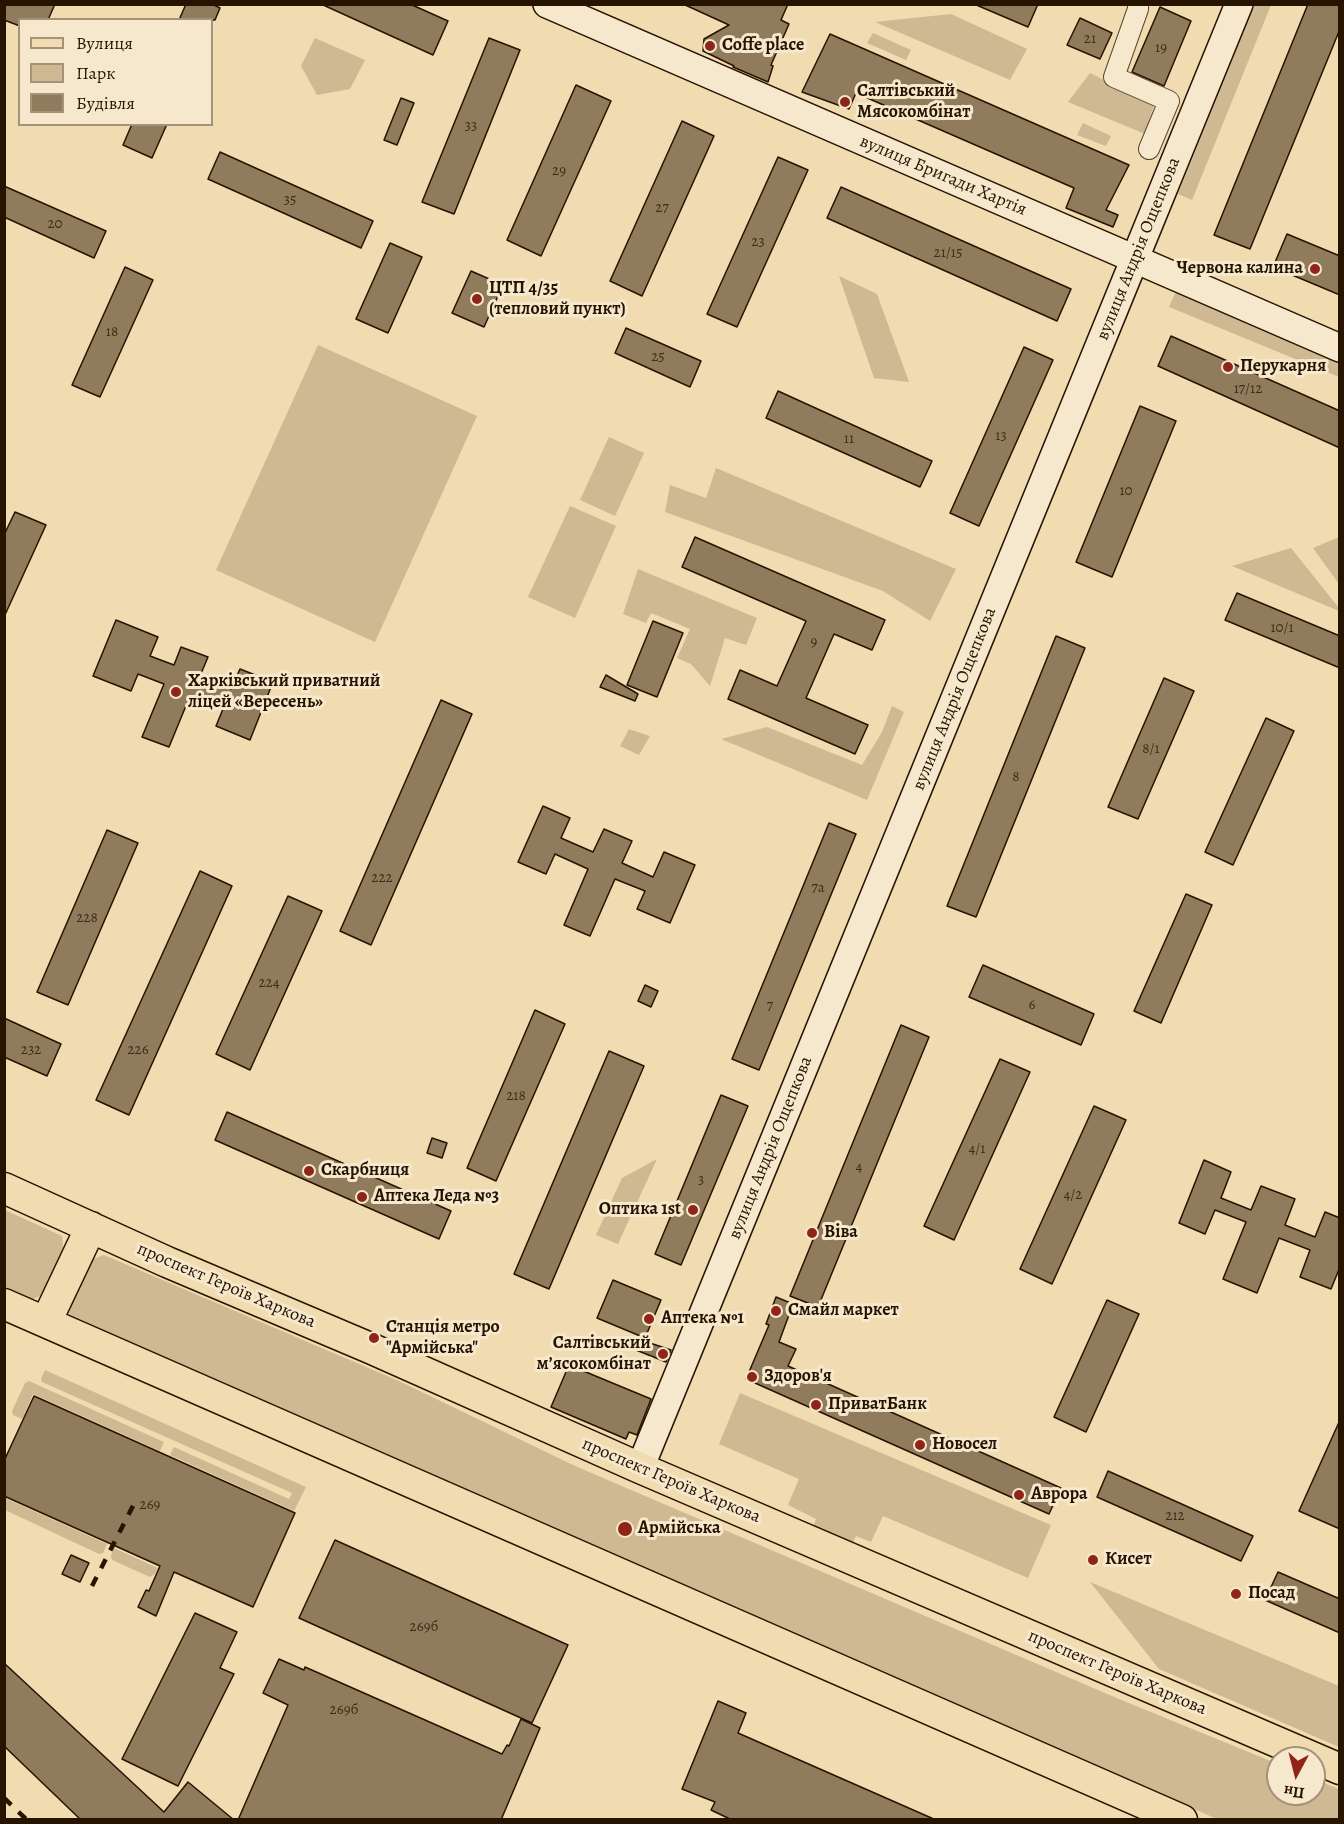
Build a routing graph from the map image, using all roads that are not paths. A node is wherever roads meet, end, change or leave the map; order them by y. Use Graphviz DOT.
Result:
graph roads {
  1 [pos="547,4"];
  2 [pos="1138,4"];
  3 [pos="1239,4"];
  4 [pos="1149,149"];
  5 [pos="1135,259"];
  6 [pos="1340,348"];
  7 [pos="4,1188"];
  8 [pos="91,1227"];
  9 [pos="4,1304"];
  10 [pos="46,1322"];
  11 [pos="640,1468"];
  12 [pos="1340,1769"];
  13 [pos="1182,1820"];
  1 -- 5 [label="street, вулиця Бригади Хартія"];
  2 -- 4 [label="street"];
  3 -- 5 [label="street, вулиця Андрія Ощепкова"];
  5 -- 6 [label="street, вулиця Бригади Хартія"];
  5 -- 11 [label="street, вулиця Андрія Ощепкова"];
  7 -- 8 [label="main road, проспект Героїв Харкова"];
  8 -- 10 [label="main road"];
  8 -- 11 [label="main road, проспект Героїв Харкова"];
  9 -- 10 [label="main road"];
  10 -- 13 [label="main road"];
  11 -- 12 [label="main road, проспект Героїв Харкова"];
}
